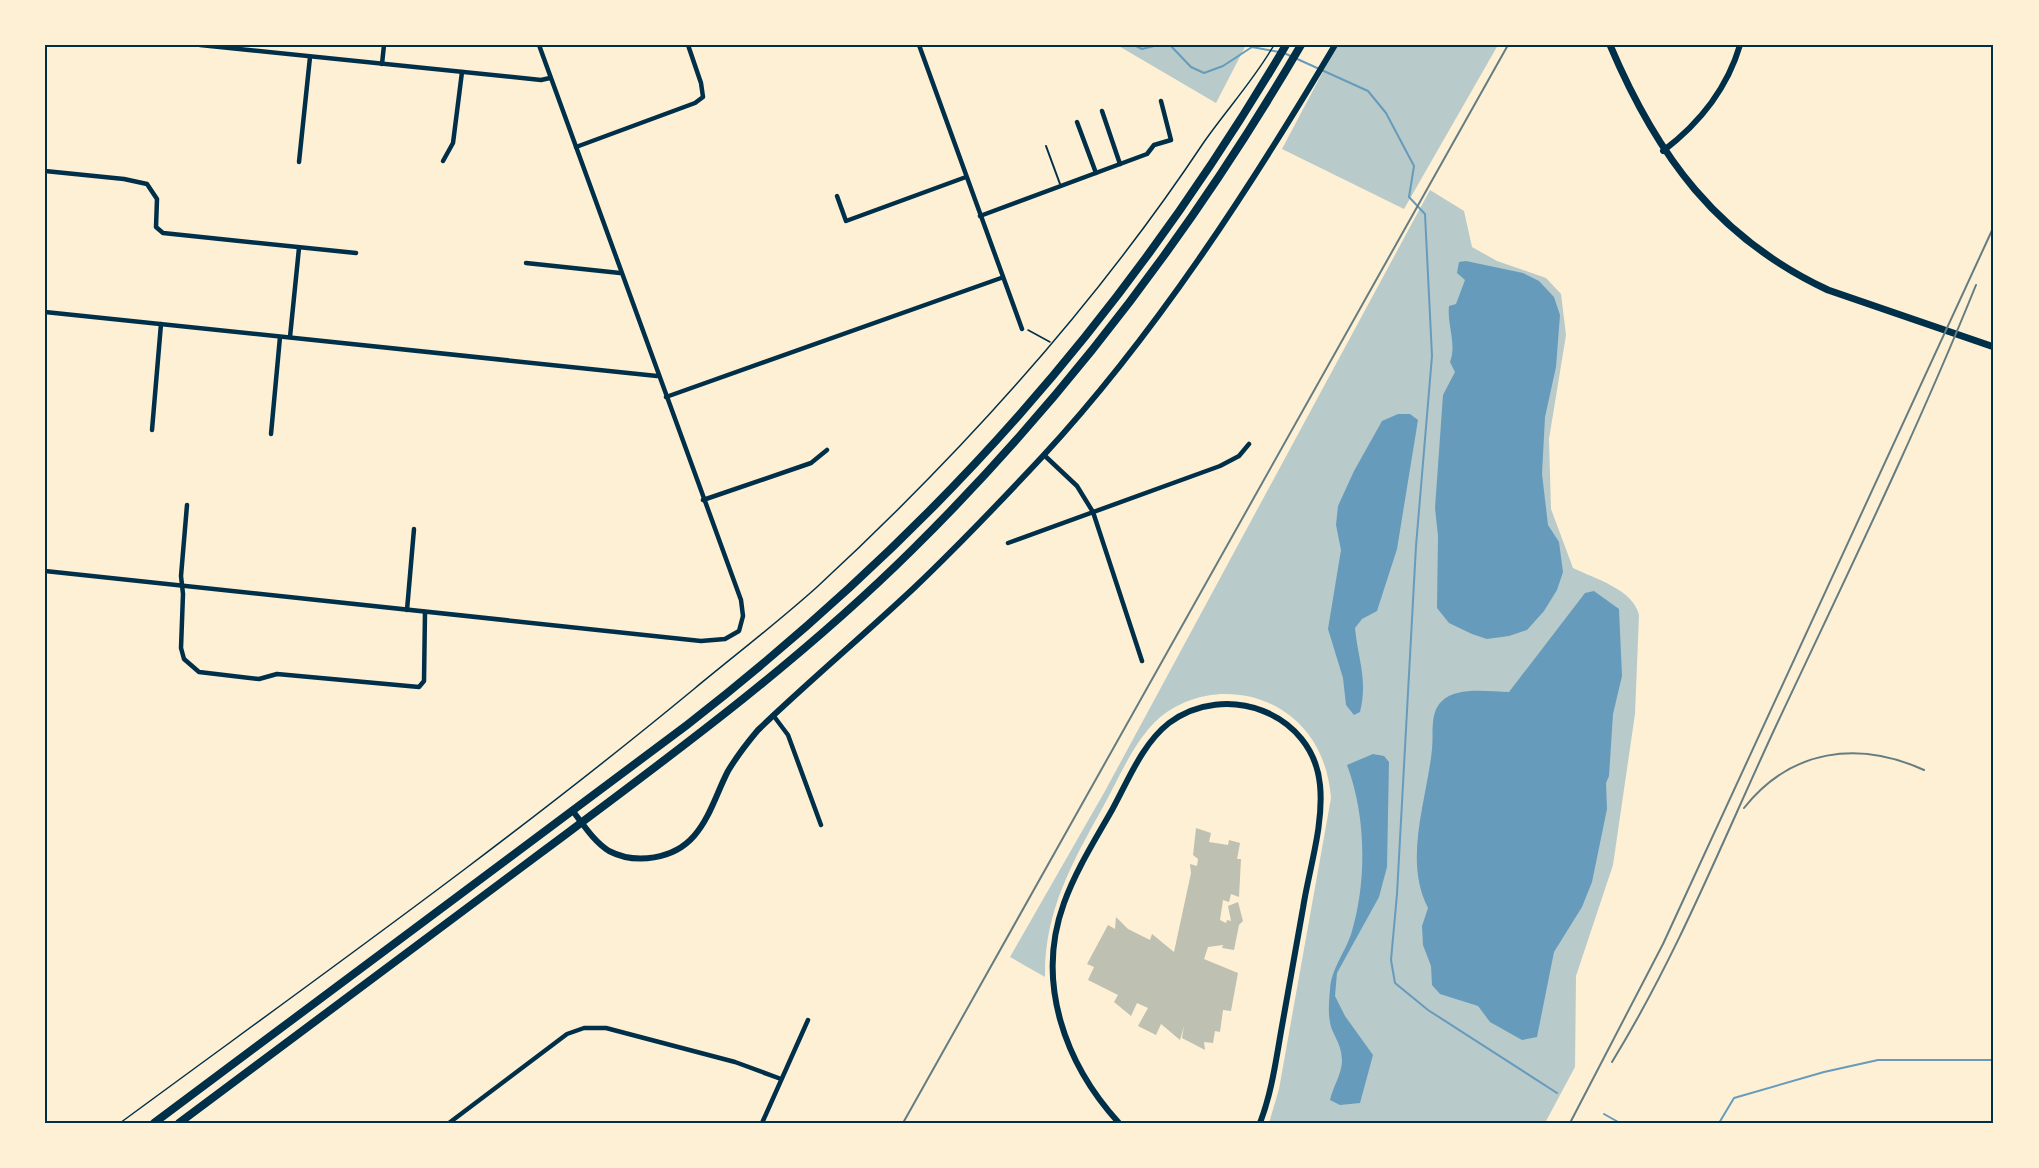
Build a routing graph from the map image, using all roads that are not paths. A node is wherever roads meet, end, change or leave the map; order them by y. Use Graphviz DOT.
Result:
graph roads {
  1 [pos="200,45"];
  2 [pos="384,45"];
  3 [pos="538,45"];
  4 [pos="688,45"];
  5 [pos="919,45"];
  6 [pos="1286,45"];
  7 [pos="1301,45"];
  8 [pos="1610,45"];
  9 [pos="1740,45"];
  10 [pos="1334,48"];
  11 [pos="310,57"];
  12 [pos="382,64"];
  13 [pos="462,72"];
  14 [pos="550,78"];
  15 [pos="1161,100"];
  16 [pos="1102,111"];
  17 [pos="1077,122"];
  18 [pos="1046,146"];
  19 [pos="576,147"];
  20 [pos="1664,151"];
  21 [pos="443,161"];
  22 [pos="299,162"];
  23 [pos="1120,164"];
  24 [pos="45,171"];
  25 [pos="1096,173"];
  26 [pos="966,177"];
  27 [pos="1061,187"];
  28 [pos="837,196"];
  29 [pos="980,216"];
  30 [pos="299,248"];
  31 [pos="356,253"];
  32 [pos="526,263"];
  33 [pos="620,273"];
  34 [pos="1001,278"];
  35 [pos="45,312"];
  36 [pos="161,324"];
  37 [pos="1022,329"];
  38 [pos="280,337"];
  39 [pos="290,338"];
  40 [pos="1994,347"];
  41 [pos="657,376"];
  42 [pos="666,397"];
  43 [pos="152,430"];
  44 [pos="271,434"];
  45 [pos="1249,444"];
  46 [pos="827,450"];
  47 [pos="1044,455"];
  48 [pos="703,500"];
  49 [pos="187,505"];
  50 [pos="1093,512"];
  51 [pos="414,529"];
  52 [pos="1008,543"];
  53 [pos="45,571"];
  54 [pos="182,586"];
  55 [pos="406,609"];
  56 [pos="425,612"];
  57 [pos="1142,661"];
  58 [pos="773,716"];
  59 [pos="572,810"];
  60 [pos="581,823"];
  61 [pos="821,825"];
  62 [pos="808,1020"];
  63 [pos="781,1079"];
  64 [pos="154,1123"];
  65 [pos="179,1123"];
  66 [pos="449,1123"];
  67 [pos="762,1123"];
  68 [pos="1119,1123"];
  69 [pos="1260,1123"];
  1 -- 11 [label="street"];
  2 -- 12 [label="street"];
  3 -- 14 [label="street"];
  4 -- 19 [label="street"];
  5 -- 26 [label="street"];
  6 -- 59 [label="highway"];
  7 -- 60 [label="highway"];
  8 -- 20 [label="main road"];
  9 -- 20 [label="street"];
  10 -- 47 [label="street"];
  11 -- 12 [label="street"];
  11 -- 22 [label="street"];
  12 -- 13 [label="street"];
  13 -- 14 [label="street"];
  13 -- 21 [label="street"];
  14 -- 19 [label="street"];
  15 -- 23 [label="street"];
  16 -- 23 [label="street"];
  17 -- 25 [label="street"];
  18 -- 27 [label="lane"];
  19 -- 33 [label="street"];
  20 -- 40 [label="main road"];
  23 -- 25 [label="street"];
  24 -- 30 [label="street"];
  25 -- 27 [label="street"];
  26 -- 28 [label="street"];
  26 -- 29 [label="street"];
  27 -- 29 [label="street"];
  29 -- 34 [label="street"];
  30 -- 31 [label="street"];
  30 -- 39 [label="street"];
  32 -- 33 [label="street"];
  33 -- 41 [label="street"];
  34 -- 37 [label="street"];
  34 -- 42 [label="street"];
  35 -- 36 [label="street"];
  36 -- 38 [label="street"];
  36 -- 43 [label="street"];
  38 -- 39 [label="street"];
  38 -- 44 [label="street"];
  39 -- 41 [label="street"];
  41 -- 42 [label="street"];
  42 -- 48 [label="street"];
  45 -- 50 [label="street"];
  46 -- 48 [label="street"];
  47 -- 50 [label="street"];
  47 -- 58 [label="street"];
  48 -- 56 [label="street"];
  49 -- 54 [label="street"];
  50 -- 52 [label="street"];
  50 -- 57 [label="street"];
  51 -- 55 [label="street"];
  53 -- 54 [label="street"];
  54 -- 55 [label="street"];
  54 -- 56 [label="street"];
  55 -- 56 [label="street"];
  58 -- 60 [label="street"];
  58 -- 61 [label="street"];
  59 -- 60 [label="street"];
  59 -- 64 [label="highway"];
  60 -- 65 [label="highway"];
  62 -- 63 [label="street"];
  63 -- 66 [label="street"];
  63 -- 67 [label="street"];
  68 -- 69 [label="street"];
}
